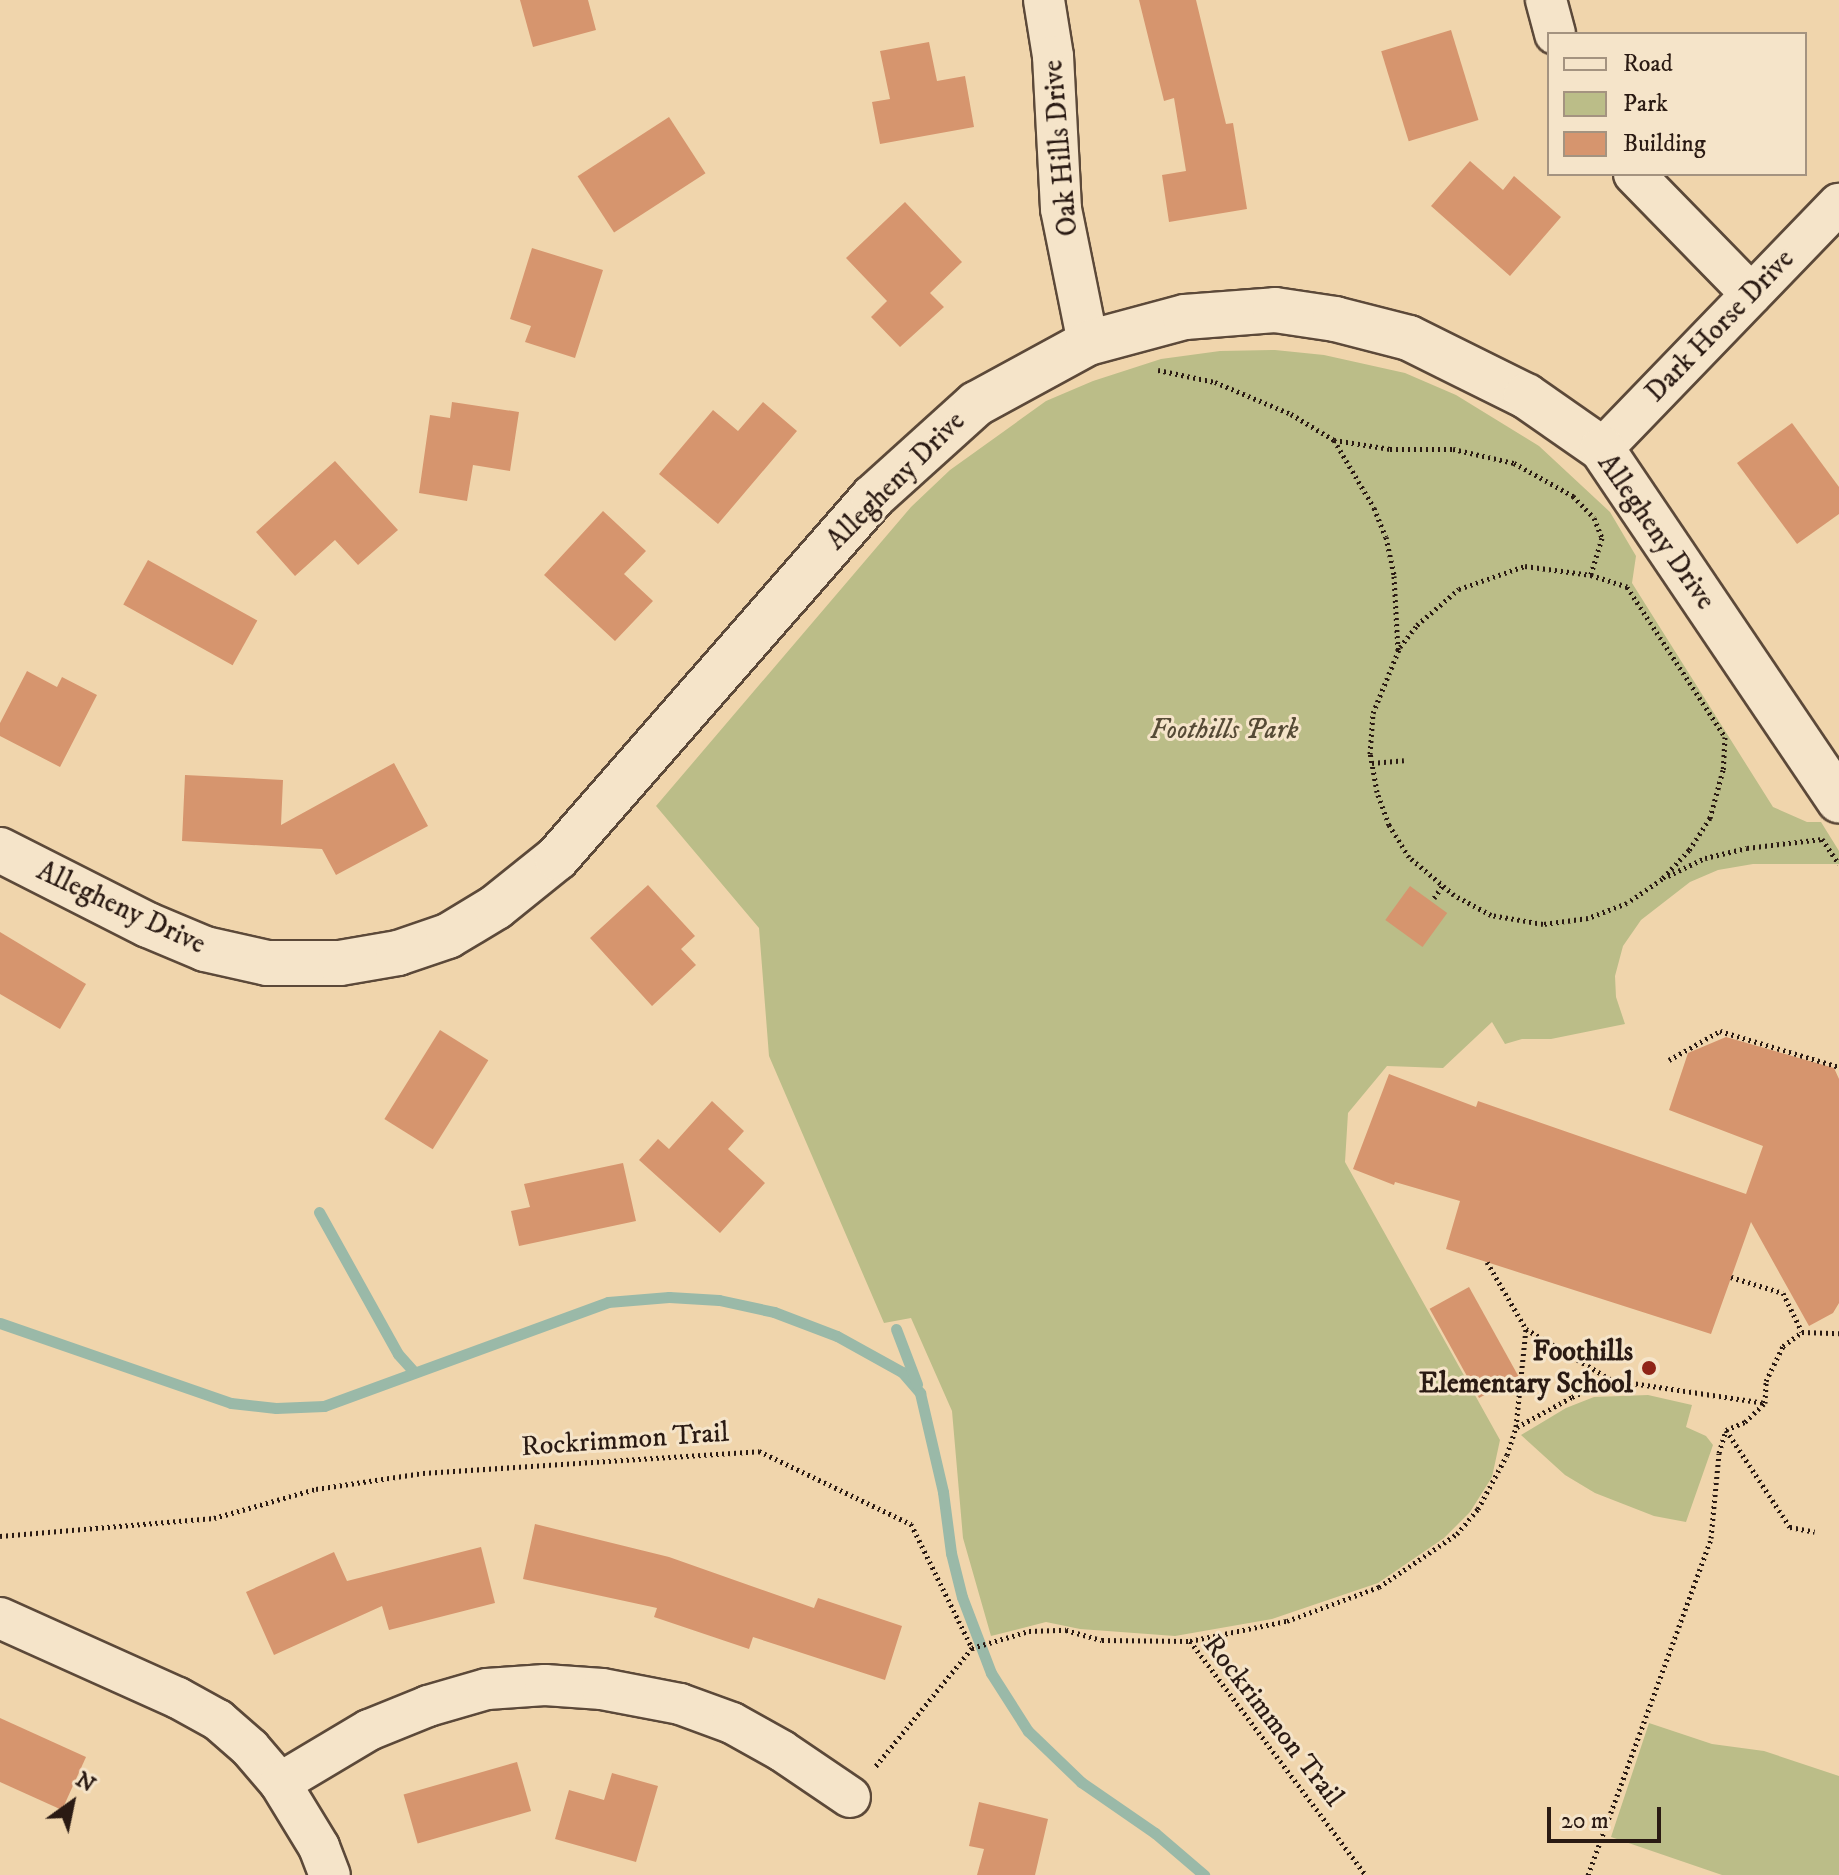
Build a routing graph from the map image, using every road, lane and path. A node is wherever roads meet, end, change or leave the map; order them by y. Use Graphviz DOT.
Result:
graph roads {
  1 [pos="1044,0"];
  2 [pos="1546,0"];
  3 [pos="1554,32"];
  4 [pos="1636,176"];
  5 [pos="1839,204"];
  6 [pos="1751,294"];
  7 [pos="1088,343"];
  8 [pos="1151,370"];
  9 [pos="1334,440"];
  10 [pos="1602,449"];
  11 [pos="1591,575"];
  12 [pos="1398,652"];
  13 [pos="1404,760"];
  14 [pos="1372,763"];
  15 [pos="1839,801"];
  16 [pos="0,850"];
  17 [pos="1839,864"];
  18 [pos="1662,879"];
  19 [pos="1443,885"];
  20 [pos="1434,898"];
  21 [pos="1669,1060"];
  22 [pos="1839,1067"];
  23 [pos="1487,1262"];
  24 [pos="1731,1277"];
  25 [pos="1526,1329"];
  26 [pos="1802,1332"];
  27 [pos="1839,1333"];
  28 [pos="1612,1380"];
  29 [pos="1765,1403"];
  30 [pos="1516,1427"];
  31 [pos="1726,1430"];
  32 [pos="1815,1532"];
  33 [pos="0,1536"];
  34 [pos="0,1618"];
  35 [pos="1190,1641"];
  36 [pos="972,1648"];
  37 [pos="280,1783"];
  38 [pos="850,1797"];
  39 [pos="1590,1874"];
  40 [pos="330,1875"];
  41 [pos="1366,1875"];
  1 -- 7 [label="street, Oak Hills Drive"];
  2 -- 3 [label="street"];
  4 -- 6 [label="street"];
  5 -- 6 [label="street, Dark Horse Drive"];
  6 -- 10 [label="street, Dark Horse Drive"];
  7 -- 10 [label="street, Allegheny Drive"];
  7 -- 16 [label="street, Allegheny Drive"];
  8 -- 9 [label="path"];
  9 -- 11 [label="path"];
  9 -- 12 [label="path"];
  10 -- 15 [label="street, Allegheny Drive"];
  11 -- 12 [label="path"];
  11 -- 18 [label="path"];
  12 -- 14 [label="path"];
  13 -- 14 [label="path"];
  14 -- 19 [label="path"];
  17 -- 18 [label="path"];
  18 -- 19 [label="path"];
  19 -- 20 [label="path"];
  21 -- 22 [label="path"];
  23 -- 25 [label="path"];
  24 -- 26 [label="path"];
  25 -- 28 [label="path"];
  25 -- 30 [label="path"];
  26 -- 27 [label="path"];
  26 -- 29 [label="path"];
  28 -- 29 [label="path"];
  28 -- 30 [label="path"];
  29 -- 31 [label="path"];
  30 -- 35 [label="path"];
  31 -- 32 [label="path"];
  31 -- 39 [label="path"];
  33 -- 36 [label="path, Rockrimmon Trail"];
  34 -- 37 [label="street"];
  35 -- 36 [label="path, Rockrimmon Trail"];
  35 -- 41 [label="path, Rockrimmon Trail"];
  36 -- 38 [label="path"];
  37 -- 38 [label="street"];
  37 -- 40 [label="street"];
}
